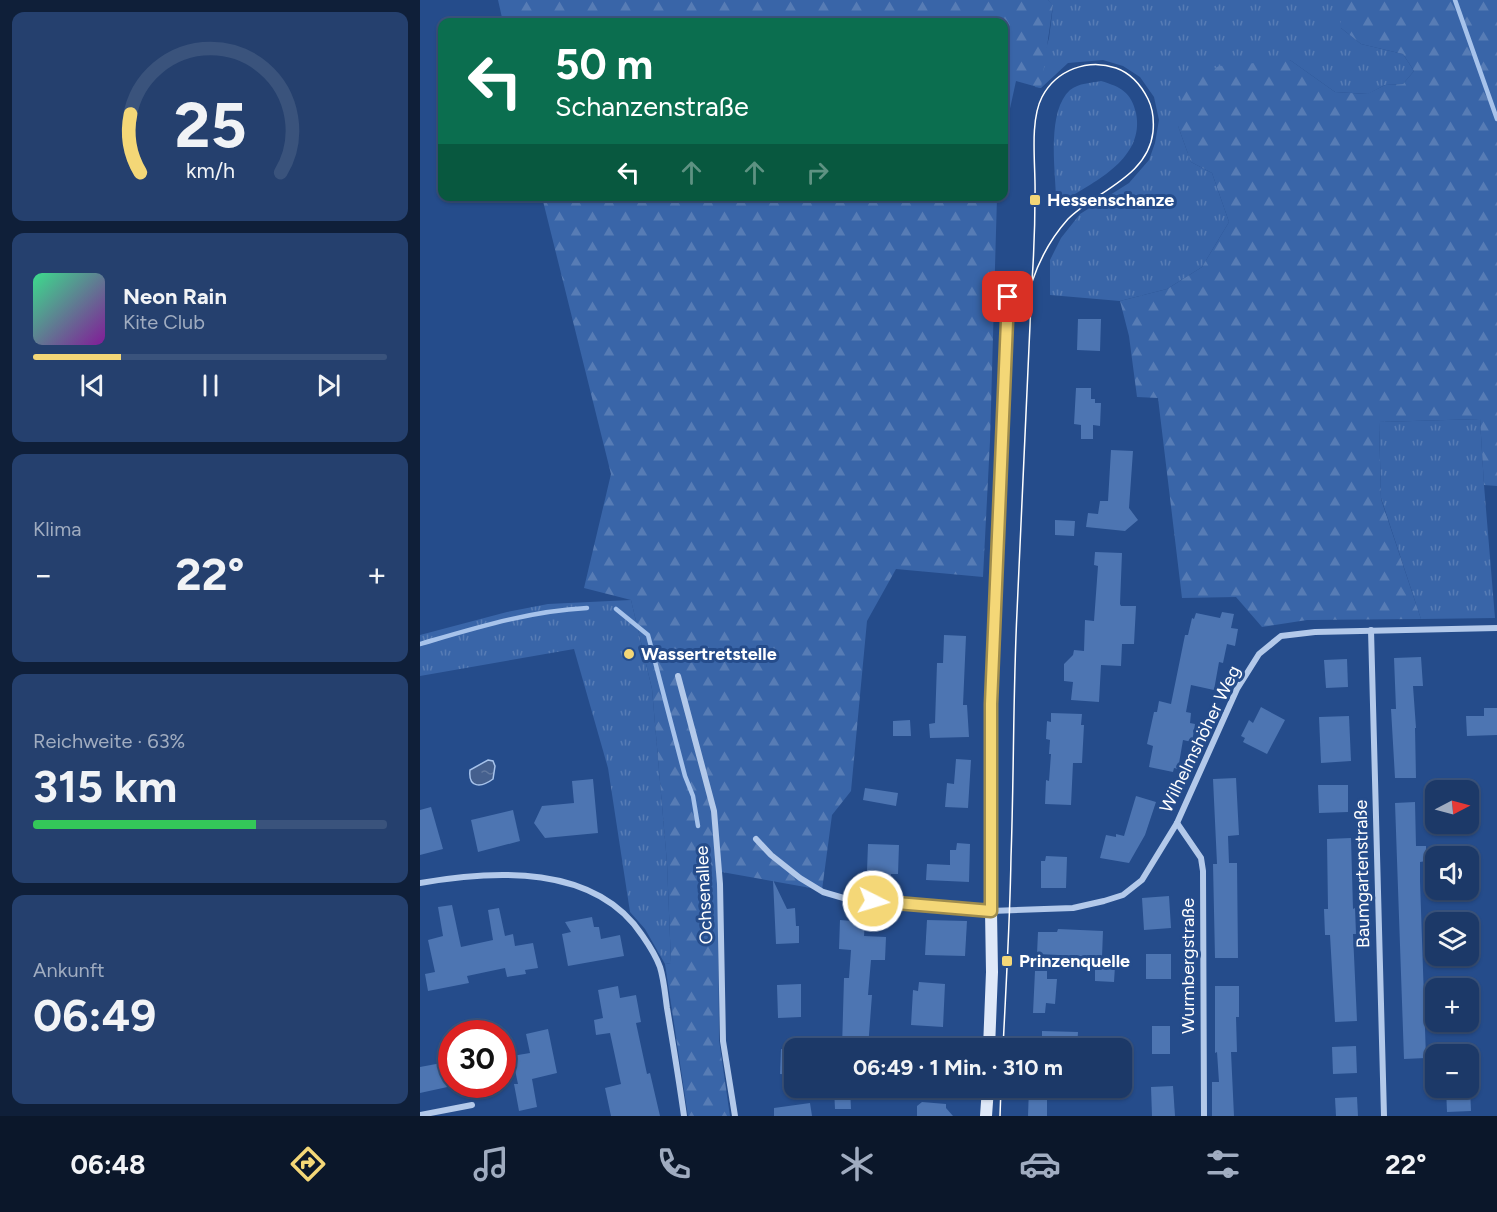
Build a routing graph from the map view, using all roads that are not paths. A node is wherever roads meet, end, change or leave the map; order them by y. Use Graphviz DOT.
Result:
graph roads {
  1 [pos="1009,277"];
  2 [pos="1497,628"];
  3 [pos="1371,630"];
  4 [pos="678,676"];
  5 [pos="1177,823"];
  6 [pos="756,839"];
  7 [pos="420,884"];
  8 [pos="991,911"];
  9 [pos="989,1038"];
  10 [pos="987,1098"];
  11 [pos="472,1105"];
  12 [pos="420,1115"];
  13 [pos="684,1116"];
  14 [pos="735,1116"];
  15 [pos="986,1116"];
  16 [pos="1204,1116"];
  17 [pos="1384,1116"];
  1 -- 8 [label="street"];
  2 -- 3 [label="street, Wilhelmshöher Weg"];
  3 -- 5 [label="street, Wilhelmshöher Weg"];
  3 -- 17 [label="street, Baumgartenstraße"];
  4 -- 14 [label="street, Ochsenallee"];
  5 -- 8 [label="street, Wilhelmshöher Weg"];
  5 -- 16 [label="street, Wurmbergstraße"];
  6 -- 8 [label="street"];
  7 -- 13 [label="street"];
  8 -- 9 [label="street"];
  10 -- 15 [label="street"];
  11 -- 12 [label="street"];
}
